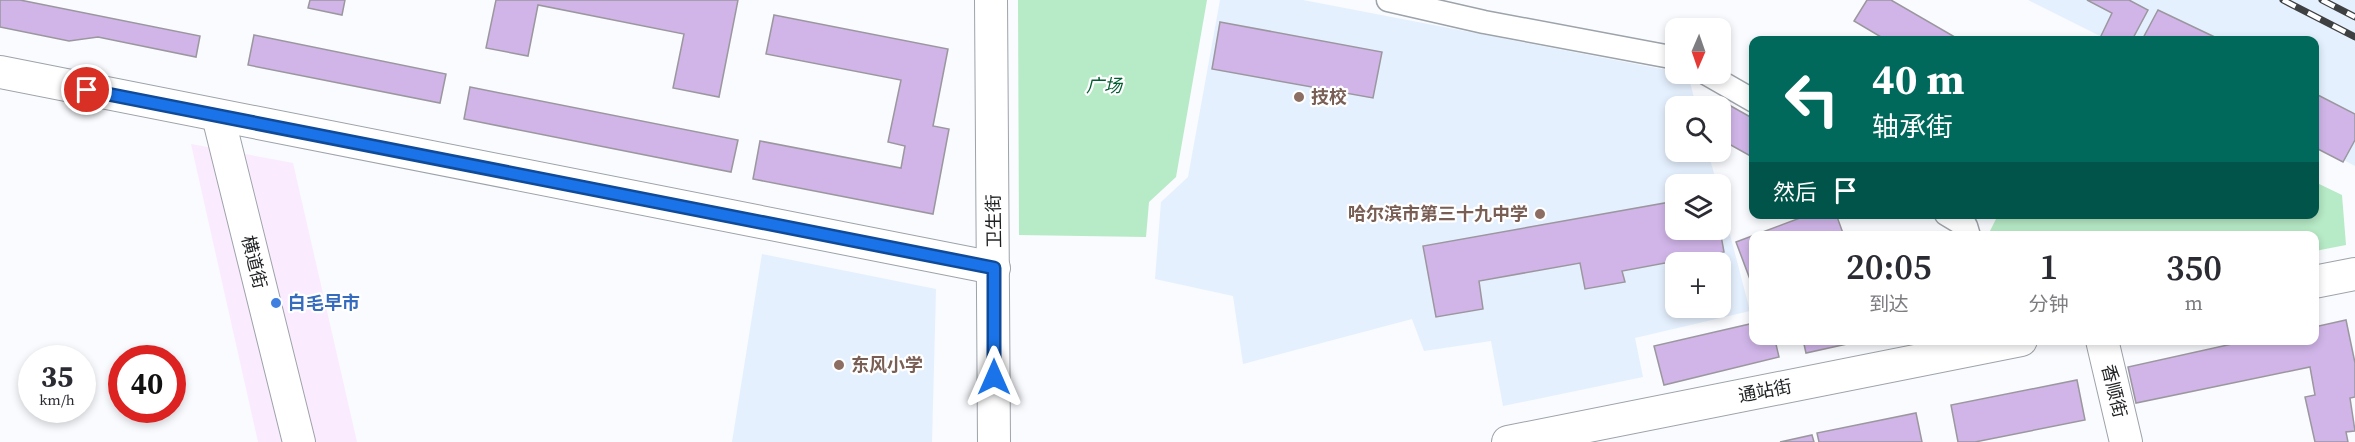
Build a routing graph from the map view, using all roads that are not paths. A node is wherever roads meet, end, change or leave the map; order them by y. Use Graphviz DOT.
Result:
graph roads {
  1 [pos="991,0"];
  2 [pos="1388,0"];
  3 [pos="1665,56"];
  4 [pos="0,72"];
  5 [pos="1724,84"];
  6 [pos="1749,98"];
  7 [pos="218,116"];
  8 [pos="994,268"];
  9 [pos="2355,274"];
  10 [pos="2319,281"];
  11 [pos="1992,345"];
  12 [pos="2103,345"];
  13 [pos="299,442"];
  14 [pos="994,442"];
  15 [pos="1508,442"];
  16 [pos="2126,442"];
  1 -- 8 [label="street, 卫生街"];
  2 -- 3 [label="street"];
  4 -- 7 [label="street"];
  5 -- 6 [label="street"];
  7 -- 8 [label="street"];
  7 -- 13 [label="street, 横道街"];
  8 -- 14 [label="street, 卫生街"];
  9 -- 10 [label="street"];
  11 -- 15 [label="street, 通站街"];
  12 -- 16 [label="street, 香顺街"];
}
